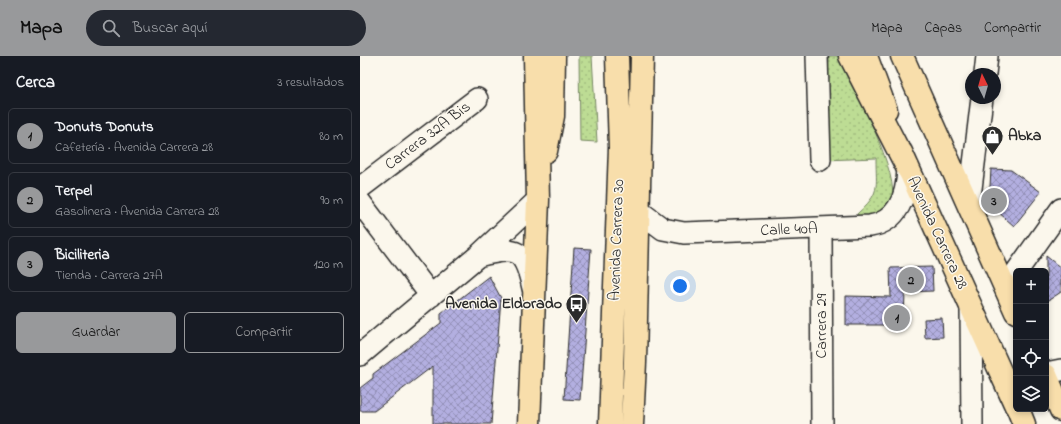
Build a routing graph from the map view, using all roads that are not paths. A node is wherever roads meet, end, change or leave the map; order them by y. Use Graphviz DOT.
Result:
graph roads {
  1 [pos="535,56"];
  2 [pos="554,56"];
  3 [pos="617,56"];
  4 [pos="634,56"];
  5 [pos="642,56"];
  6 [pos="817,56"];
  7 [pos="850,56"];
  8 [pos="866,56"];
  9 [pos="902,56"];
  10 [pos="987,56"];
  11 [pos="986,68"];
  12 [pos="477,99"];
  13 [pos="981,104"];
  14 [pos="620,148"];
  15 [pos="820,160"];
  16 [pos="908,169"];
  17 [pos="360,188"];
  18 [pos="538,200"];
  19 [pos="360,202"];
  20 [pos="969,205"];
  21 [pos="1061,210"];
  22 [pos="639,211"];
  23 [pos="821,229"];
  24 [pos="478,256"];
  25 [pos="1019,268"];
  26 [pos="1013,277"];
  27 [pos="534,291"];
  28 [pos="431,296"];
  29 [pos="971,308"];
  30 [pos="360,355"];
  31 [pos="1061,370"];
  32 [pos="1049,373"];
  33 [pos="1047,376"];
  34 [pos="1013,399"];
  35 [pos="1061,410"];
  36 [pos="1019,412"];
  37 [pos="529,424"];
  38 [pos="610,424"];
  39 [pos="632,424"];
  40 [pos="822,424"];
  41 [pos="972,424"];
  42 [pos="1024,424"];
  1 -- 18 [label="main road"];
  2 -- 18 [label="main road"];
  3 -- 14 [label="main road, Avenida Carrera 30"];
  4 -- 14 [label="main road"];
  5 -- 22 [label="main road, Avenida Carrera 30"];
  6 -- 15 [label="street"];
  7 -- 16 [label="main road"];
  8 -- 16 [label="main road, Avenida Carrera 28"];
  9 -- 20 [label="main road"];
  10 -- 11 [label="street"];
  12 -- 17 [label="street, Carrera 32A Bis"];
  13 -- 20 [label="street"];
  14 -- 38 [label="main road, Avenida Carrera 30"];
  16 -- 23 [label="street, Calle 40A"];
  16 -- 29 [label="main road, Avenida Carrera 28"];
  18 -- 24 [label="street"];
  18 -- 27 [label="main road"];
  19 -- 28 [label="street"];
  20 -- 26 [label="main road"];
  21 -- 25 [label="street"];
  22 -- 23 [label="street, Calle 40A"];
  22 -- 39 [label="main road, Avenida Carrera 30"];
  23 -- 40 [label="street, Carrera 29"];
  24 -- 27 [label="street"];
  24 -- 28 [label="street"];
  27 -- 37 [label="main road"];
  28 -- 30 [label="street"];
  29 -- 34 [label="main road, Avenida Carrera 28"];
  29 -- 41 [label="street"];
  31 -- 32 [label="street"];
  33 -- 35 [label="main road"];
  36 -- 42 [label="main road"];
}
